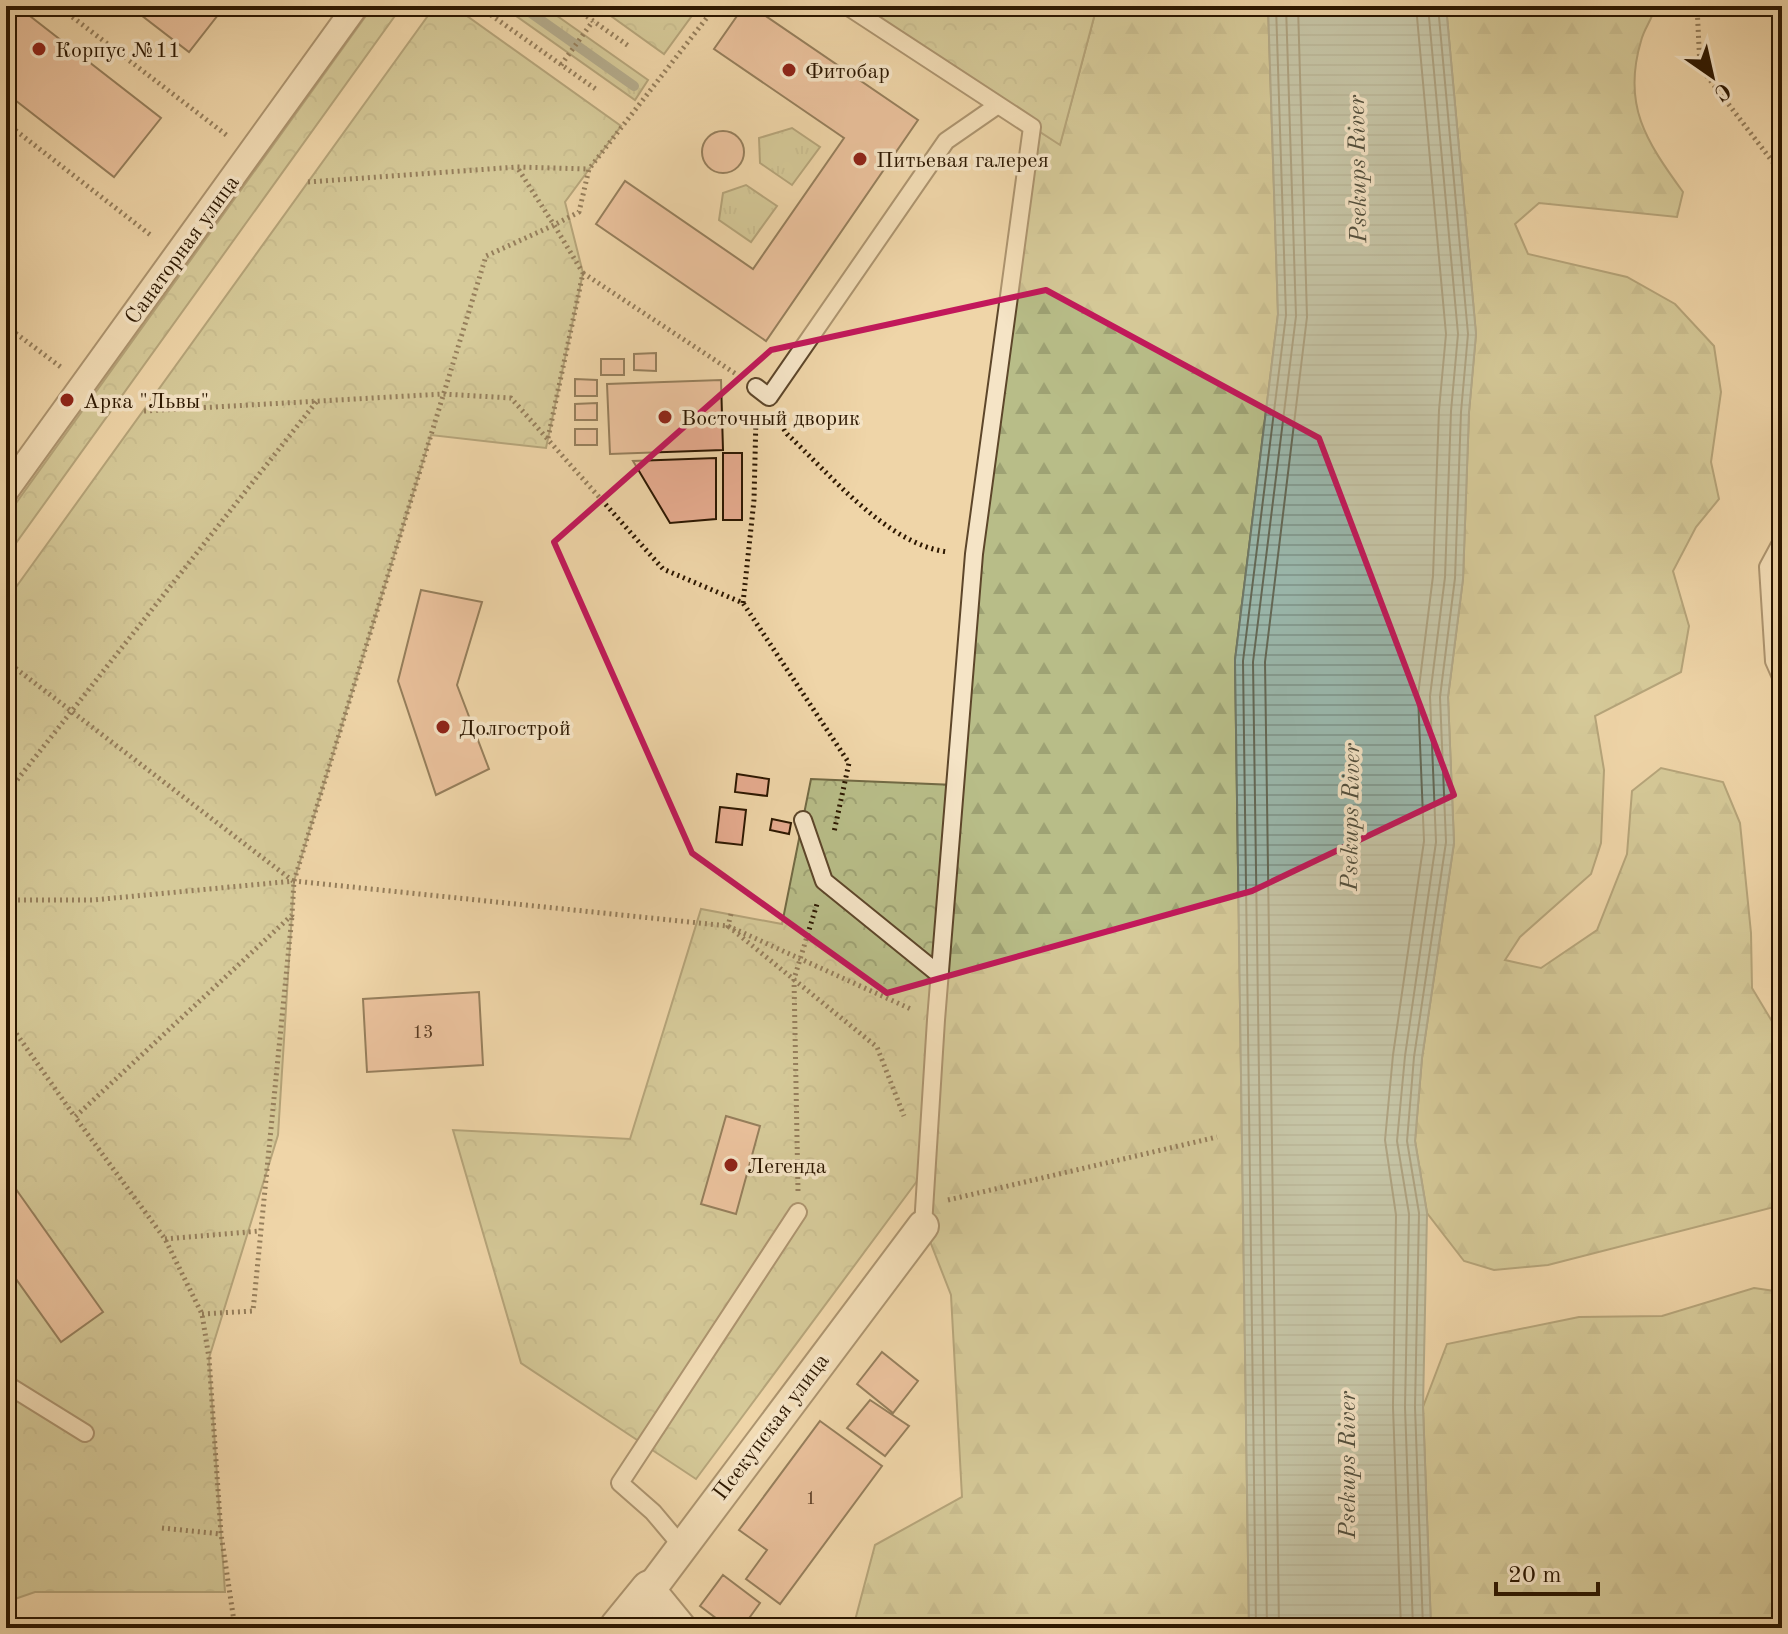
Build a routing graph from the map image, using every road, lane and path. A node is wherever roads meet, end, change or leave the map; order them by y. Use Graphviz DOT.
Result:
graph roads {
  1 [pos="58,6"];
  2 [pos="356,6"];
  3 [pos="572,6"];
  4 [pos="716,6"];
  5 [pos="847,6"];
  6 [pos="1697,6"];
  7 [pos="481,8"];
  8 [pos="593,21"];
  9 [pos="630,47"];
  10 [pos="561,65"];
  11 [pos="597,90"];
  12 [pos="998,105"];
  13 [pos="6,123"];
  14 [pos="237,143"];
  15 [pos="517,167"];
  16 [pos="589,169"];
  17 [pos="1782,174"];
  18 [pos="308,182"];
  19 [pos="554,225"];
  20 [pos="163,245"];
  21 [pos="583,273"];
  22 [pos="6,326"];
  23 [pos="70,374"];
  24 [pos="756,387"];
  25 [pos="443,394"];
  26 [pos="317,401"];
  27 [pos="144,411"];
  28 [pos="548,439"];
  29 [pos="6,491"];
  30 [pos="1782,541"];
  31 [pos="974,554"];
  32 [pos="743,603"];
  33 [pos="6,661"];
  34 [pos="1782,679"];
  35 [pos="71,710"];
  36 [pos="6,794"];
  37 [pos="803,820"];
  38 [pos="294,881"];
  39 [pos="824,881"];
  40 [pos="6,900"];
  41 [pos="731,914"];
  42 [pos="292,915"];
  43 [pos="728,926"];
  44 [pos="801,959"];
  45 [pos="940,975"];
  46 [pos="794,979"];
  47 [pos="6,1019"];
  48 [pos="936,1020"];
  49 [pos="75,1117"];
  50 [pos="1217,1137"];
  51 [pos="925,1173"];
  52 [pos="798,1212"];
  53 [pos="924,1216"];
  54 [pos="259,1231"];
  55 [pos="165,1239"];
  56 [pos="202,1314"];
  57 [pos="6,1384"];
  58 [pos="85,1433"];
  59 [pos="162,1528"];
  60 [pos="221,1534"];
  61 [pos="680,1544"];
  62 [pos="650,1590"];
  63 [pos="235,1628"];
  64 [pos="619,1628"];
  65 [pos="681,1628"];
  1 -- 14 [label="path"];
  2 -- 29 [label="street, Санаторная улица"];
  3 -- 8 [label="path"];
  4 -- 16 [label="path"];
  5 -- 12 [label="lane"];
  6 -- 17 [label="path"];
  7 -- 10 [label="path"];
  8 -- 9 [label="path"];
  8 -- 10 [label="path"];
  10 -- 11 [label="path"];
  12 -- 24 [label="lane"];
  12 -- 31 [label="lane"];
  13 -- 20 [label="path"];
  15 -- 16 [label="path"];
  15 -- 18 [label="path"];
  15 -- 19 [label="path"];
  16 -- 19 [label="path"];
  19 -- 21 [label="path"];
  19 -- 25 [label="path"];
  21 -- 24 [label="path"];
  21 -- 28 [label="path"];
  22 -- 23 [label="path"];
  24 -- 31 [label="path"];
  24 -- 32 [label="path"];
  25 -- 26 [label="path"];
  25 -- 28 [label="path"];
  25 -- 38 [label="path"];
  26 -- 27 [label="path"];
  26 -- 35 [label="path"];
  28 -- 32 [label="path"];
  30 -- 34 [label="lane"];
  31 -- 45 [label="lane"];
  32 -- 39 [label="path"];
  33 -- 35 [label="path"];
  35 -- 36 [label="path"];
  35 -- 38 [label="path"];
  37 -- 39 [label="lane"];
  38 -- 40 [label="path"];
  38 -- 42 [label="path"];
  38 -- 43 [label="path"];
  39 -- 44 [label="path"];
  39 -- 45 [label="lane"];
  41 -- 43 [label="path"];
  42 -- 49 [label="path"];
  42 -- 54 [label="path"];
  43 -- 44 [label="path"];
  43 -- 46 [label="path"];
  44 -- 46 [label="path"];
  44 -- 48 [label="path"];
  45 -- 48 [label="lane"];
  46 -- 51 [label="path"];
  46 -- 52 [label="path"];
  47 -- 49 [label="path"];
  48 -- 51 [label="lane"];
  49 -- 55 [label="path"];
  50 -- 53 [label="path"];
  51 -- 53 [label="lane"];
  52 -- 61 [label="lane"];
  53 -- 61 [label="street, Псекупская улица"];
  54 -- 55 [label="path"];
  54 -- 56 [label="path"];
  55 -- 56 [label="path"];
  56 -- 60 [label="path"];
  57 -- 58 [label="lane"];
  59 -- 60 [label="path"];
  60 -- 63 [label="path"];
  61 -- 62 [label="street, Псекупская улица"];
  62 -- 64 [label="street, Псекупская улица"];
  62 -- 65 [label="street"];
}
